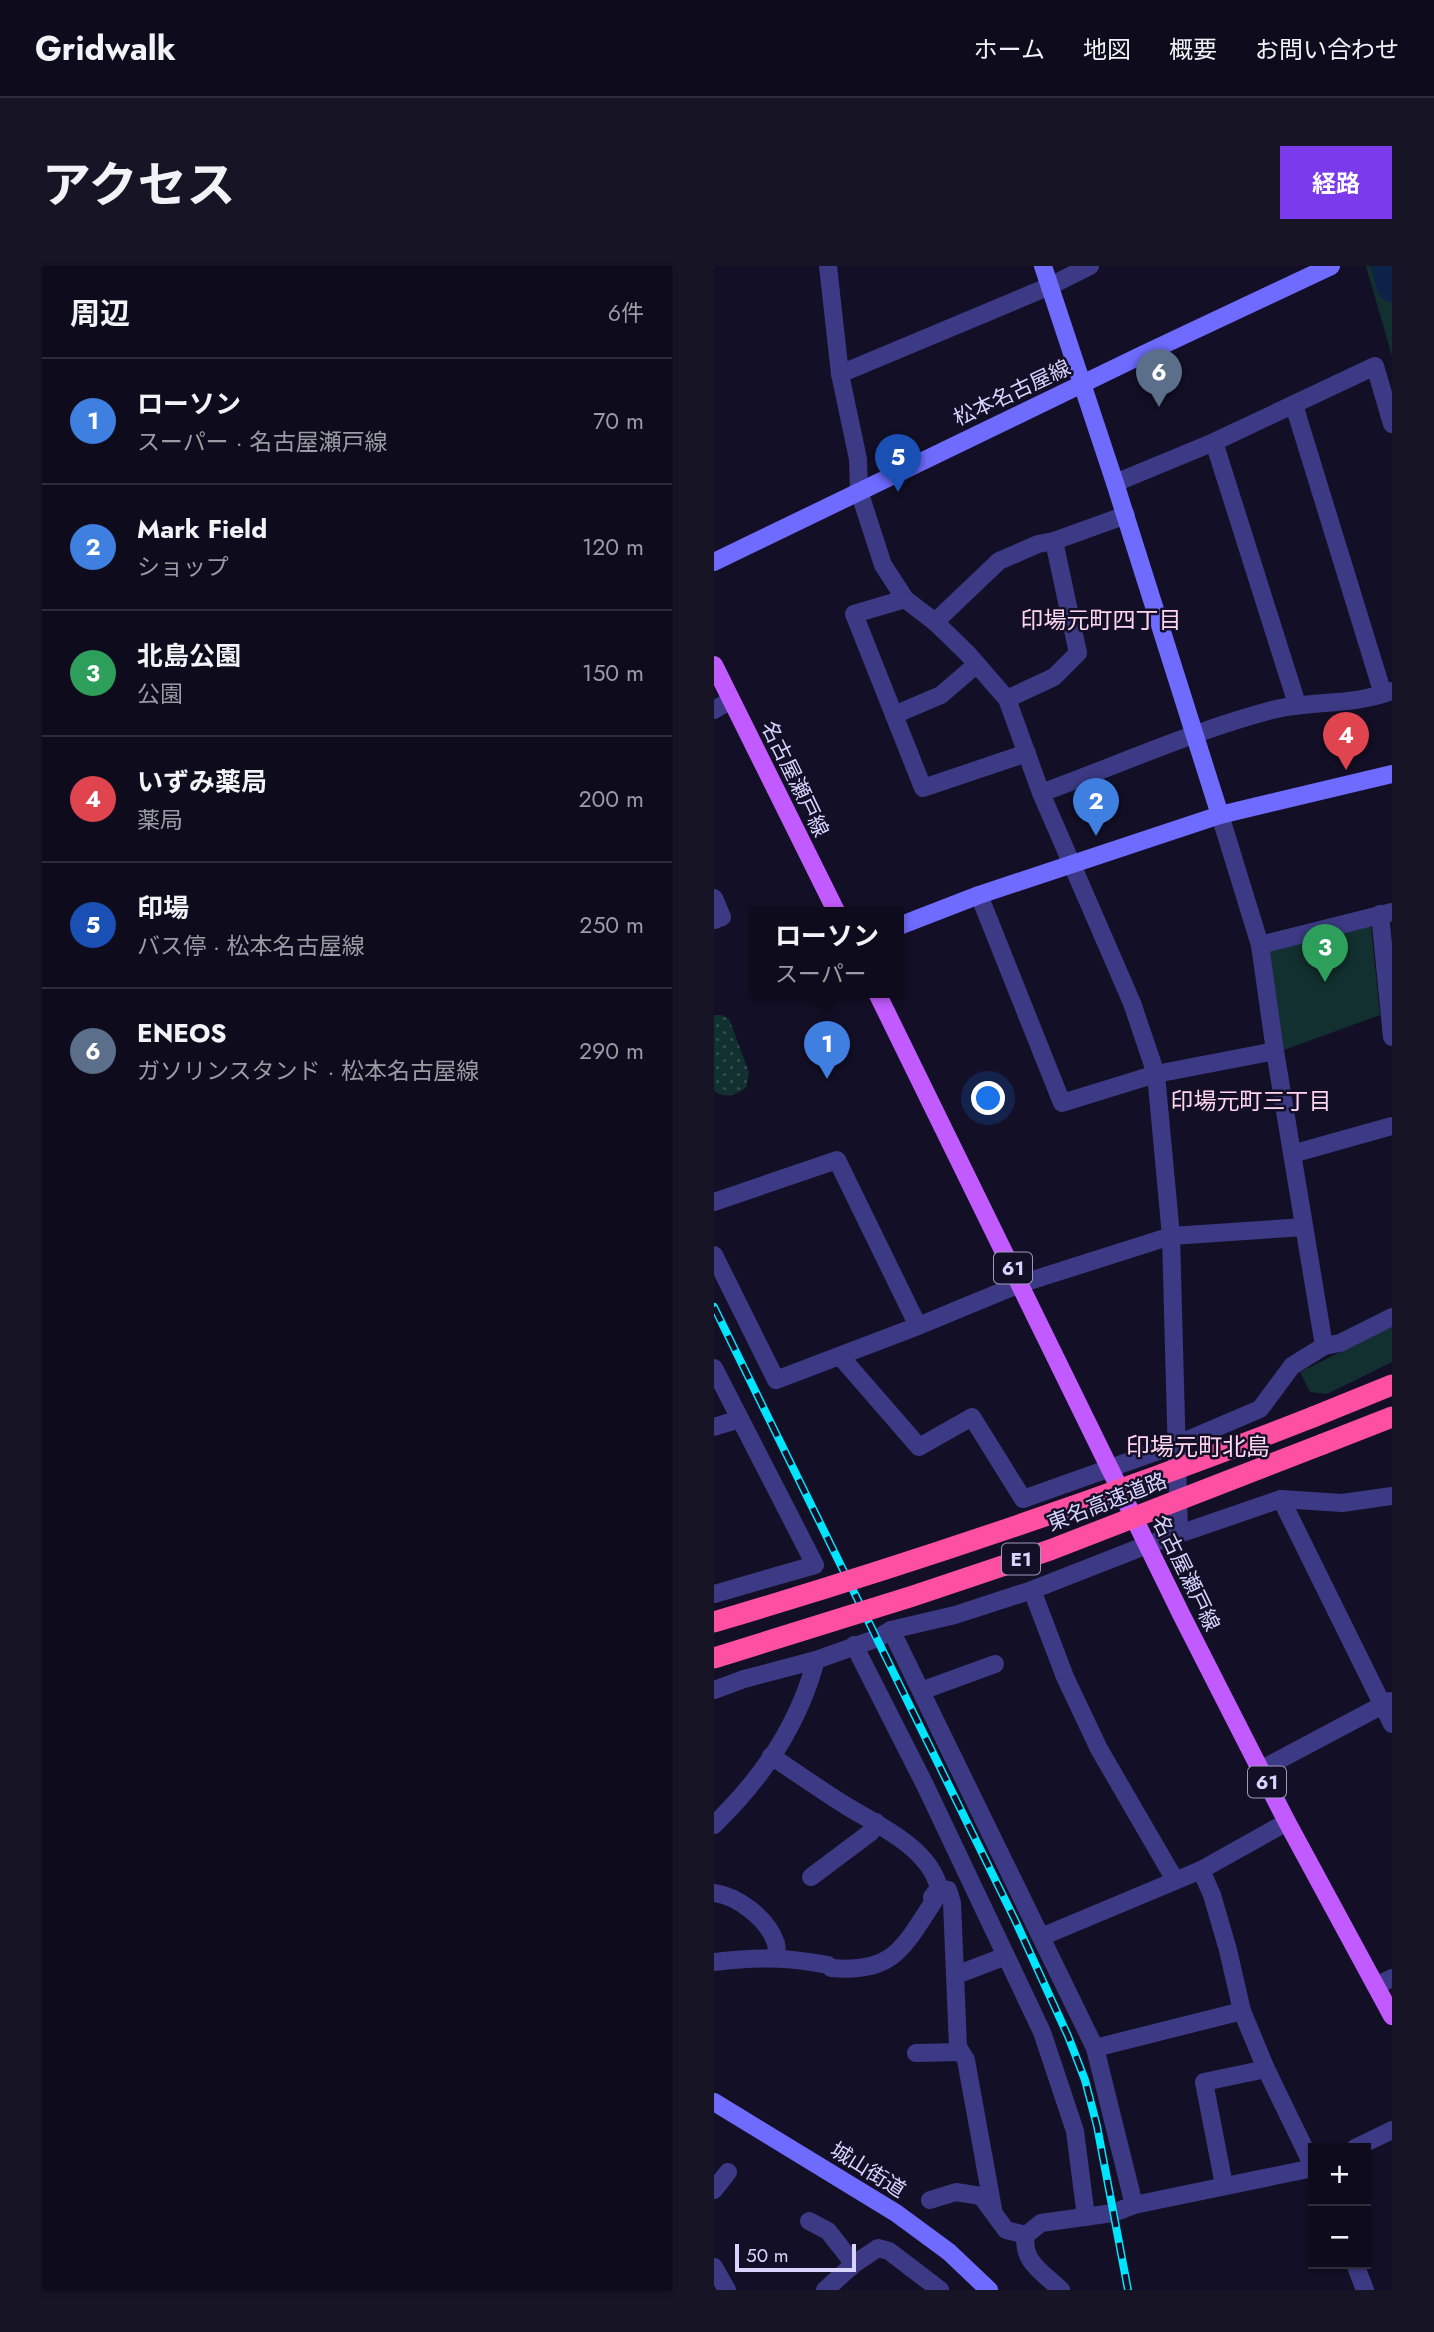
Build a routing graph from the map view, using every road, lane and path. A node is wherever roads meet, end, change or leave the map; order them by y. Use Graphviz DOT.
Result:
graph roads {
  1 [pos="1043,266"];
  2 [pos="1090,266"];
  3 [pos="1331,266"];
  4 [pos="833,267"];
  5 [pos="1049,286"];
  6 [pos="840,374"];
  7 [pos="1082,385"];
  8 [pos="1294,405"];
  9 [pos="1392,424"];
  10 [pos="1214,442"];
  11 [pos="1115,483"];
  12 [pos="859,491"];
  13 [pos="1126,515"];
  14 [pos="1054,541"];
  15 [pos="714,562"];
  16 [pos="905,599"];
  17 [pos="935,622"];
  18 [pos="977,664"];
  19 [pos="714,665"];
  20 [pos="1387,693"];
  21 [pos="731,699"];
  22 [pos="1007,699"];
  23 [pos="1297,704"];
  24 [pos="714,710"];
  25 [pos="894,715"];
  26 [pos="1194,735"];
  27 [pos="1027,753"];
  28 [pos="1392,774"];
  29 [pos="1041,793"];
  30 [pos="1220,815"];
  31 [pos="1072,864"];
  32 [pos="979,895"];
  33 [pos="714,898"];
  34 [pos="834,907"];
  35 [pos="1386,913"];
  36 [pos="714,920"];
  37 [pos="904,924"];
  38 [pos="1260,945"];
  39 [pos="879,998"];
  40 [pos="1392,1037"];
  41 [pos="1275,1051"];
  42 [pos="1156,1074"];
  43 [pos="1392,1126"];
  44 [pos="1292,1154"];
  45 [pos="714,1202"];
  46 [pos="1304,1227"];
  47 [pos="1171,1236"];
  48 [pos="714,1255"];
  49 [pos="1020,1283"];
  50 [pos="1392,1317"];
  51 [pos="918,1326"];
  52 [pos="1324,1346"];
  53 [pos="840,1356"];
  54 [pos="714,1368"];
  55 [pos="1392,1385"];
  56 [pos="1392,1417"];
  57 [pos="740,1419"];
  58 [pos="714,1427"];
  59 [pos="1178,1444"];
  60 [pos="1110,1469"];
  61 [pos="1391,1498"];
  62 [pos="1282,1499"];
  63 [pos="1180,1533"];
  64 [pos="1147,1545"];
  65 [pos="1032,1590"];
  66 [pos="714,1594"];
  67 [pos="714,1622"];
  68 [pos="891,1629"];
  69 [pos="854,1645"];
  70 [pos="714,1658"];
  71 [pos="816,1660"];
  72 [pos="995,1664"];
  73 [pos="714,1690"];
  74 [pos="921,1691"];
  75 [pos="1387,1703"];
  76 [pos="1392,1724"];
  77 [pos="771,1756"];
  78 [pos="1261,1770"];
  79 [pos="876,1822"];
  80 [pos="1287,1822"];
  81 [pos="714,1825"];
  82 [pos="1201,1870"];
  83 [pos="811,1877"];
  84 [pos="1175,1880"];
  85 [pos="939,1888"];
  86 [pos="714,1893"];
  87 [pos="1041,1937"];
  88 [pos="1006,1956"];
  89 [pos="775,1957"];
  90 [pos="714,1962"];
  91 [pos="956,1975"];
  92 [pos="1384,1982"];
  93 [pos="1242,2011"];
  94 [pos="1392,2016"];
  95 [pos="1095,2048"];
  96 [pos="961,2052"];
  97 [pos="916,2053"];
  98 [pos="1266,2069"];
  99 [pos="714,2102"];
  100 [pos="1392,2130"];
  101 [pos="1365,2143"];
  102 [pos="1308,2157"];
  103 [pos="1308,2168"];
  104 [pos="728,2172"];
  105 [pos="1224,2185"];
  106 [pos="714,2190"];
  107 [pos="930,2200"];
  108 [pos="1134,2205"];
  109 [pos="993,2209"];
  110 [pos="1086,2217"];
  111 [pos="809,2221"];
  112 [pos="1026,2235"];
  113 [pos="853,2264"];
  114 [pos="714,2267"];
  115 [pos="1356,2269"];
  116 [pos="727,2290"];
  117 [pos="825,2290"];
  118 [pos="940,2290"];
  119 [pos="989,2290"];
  120 [pos="1061,2290"];
  121 [pos="1365,2290"];
  1 -- 5 [label="street"];
  2 -- 5 [label="street"];
  3 -- 7 [label="street, 松本名古屋線"];
  4 -- 6 [label="street"];
  5 -- 6 [label="street"];
  5 -- 7 [label="street"];
  6 -- 12 [label="street"];
  7 -- 11 [label="street"];
  7 -- 12 [label="street, 松本名古屋線"];
  8 -- 9 [label="street"];
  8 -- 10 [label="street"];
  8 -- 20 [label="street"];
  10 -- 11 [label="street"];
  10 -- 23 [label="street"];
  11 -- 13 [label="street"];
  12 -- 15 [label="street, 松本名古屋線"];
  12 -- 16 [label="street"];
  13 -- 14 [label="street"];
  13 -- 26 [label="street"];
  14 -- 17 [label="street"];
  14 -- 22 [label="street"];
  16 -- 17 [label="street"];
  16 -- 25 [label="street"];
  17 -- 18 [label="street"];
  18 -- 22 [label="street"];
  18 -- 25 [label="street"];
  19 -- 21 [label="main road, 名古屋瀬戸線"];
  20 -- 23 [label="street"];
  21 -- 24 [label="street"];
  21 -- 34 [label="main road, 名古屋瀬戸線"];
  22 -- 27 [label="street"];
  23 -- 26 [label="street"];
  25 -- 27 [label="street"];
  26 -- 29 [label="street"];
  26 -- 30 [label="street"];
  27 -- 29 [label="street"];
  28 -- 30 [label="street"];
  29 -- 31 [label="street"];
  30 -- 31 [label="street"];
  30 -- 38 [label="street"];
  31 -- 32 [label="street"];
  31 -- 42 [label="street"];
  32 -- 37 [label="street"];
  32 -- 42 [label="street"];
  33 -- 36 [label="street"];
  35 -- 38 [label="street"];
  35 -- 40 [label="street"];
  38 -- 41 [label="street"];
  39 -- 49 [label="main road, 名古屋瀬戸線 / 61"];
  41 -- 42 [label="street"];
  41 -- 44 [label="street"];
  42 -- 47 [label="street"];
  43 -- 44 [label="street"];
  44 -- 46 [label="street"];
  45 -- 51 [label="street"];
  46 -- 47 [label="street"];
  46 -- 52 [label="street"];
  47 -- 49 [label="street"];
  47 -- 59 [label="street"];
  48 -- 53 [label="street"];
  49 -- 51 [label="street"];
  49 -- 60 [label="main road, 名古屋瀬戸線 / 61"];
  50 -- 52 [label="street"];
  51 -- 53 [label="street"];
  52 -- 59 [label="street"];
  53 -- 60 [label="street"];
  54 -- 57 [label="street"];
  55 -- 67 [label="highway, 東名高速道路 / E1, bridge"];
  56 -- 70 [label="highway, 東名高速道路 / E1, bridge"];
  57 -- 58 [label="street"];
  57 -- 66 [label="street"];
  59 -- 60 [label="street"];
  59 -- 63 [label="street"];
  60 -- 64 [label="main road, 名古屋瀬戸線 / 61"];
  61 -- 62 [label="street"];
  62 -- 63 [label="street"];
  62 -- 75 [label="street"];
  63 -- 64 [label="street"];
  64 -- 65 [label="street"];
  64 -- 78 [label="main road, 名古屋瀬戸線 / 61"];
  65 -- 68 [label="street"];
  65 -- 84 [label="street"];
  68 -- 69 [label="street"];
  68 -- 74 [label="street"];
  69 -- 71 [label="street"];
  69 -- 88 [label="street"];
  71 -- 73 [label="street"];
  71 -- 77 [label="street"];
  72 -- 74 [label="street"];
  74 -- 87 [label="street"];
  75 -- 76 [label="street"];
  75 -- 78 [label="street"];
  77 -- 79 [label="street"];
  77 -- 81 [label="street"];
  78 -- 80 [label="main road, 名古屋瀬戸線 / 61"];
  79 -- 83 [label="street"];
  79 -- 85 [label="street"];
  80 -- 82 [label="street"];
  80 -- 92 [label="main road, 名古屋瀬戸線 / 61"];
  82 -- 84 [label="street"];
  82 -- 93 [label="street"];
  84 -- 87 [label="street"];
  85 -- 89 [label="street"];
  85 -- 91 [label="street"];
  86 -- 89 [label="street"];
  87 -- 95 [label="street"];
  88 -- 91 [label="street"];
  88 -- 110 [label="street"];
  89 -- 90 [label="street"];
  91 -- 96 [label="street"];
  92 -- 94 [label="main road, 名古屋瀬戸線 / 61"];
  93 -- 95 [label="street"];
  93 -- 98 [label="street"];
  95 -- 108 [label="street"];
  96 -- 97 [label="street"];
  96 -- 109 [label="street"];
  98 -- 102 [label="street"];
  98 -- 105 [label="street"];
  99 -- 119 [label="street, 城山街道"];
  100 -- 101 [label="street"];
  103 -- 105 [label="street"];
  104 -- 106 [label="street"];
  105 -- 108 [label="street"];
  107 -- 109 [label="street"];
  108 -- 110 [label="street"];
  109 -- 112 [label="street"];
  110 -- 112 [label="street"];
  111 -- 113 [label="street"];
  112 -- 120 [label="street"];
  113 -- 117 [label="street"];
  113 -- 118 [label="street"];
  114 -- 116 [label="street"];
  115 -- 121 [label="street"];
}
